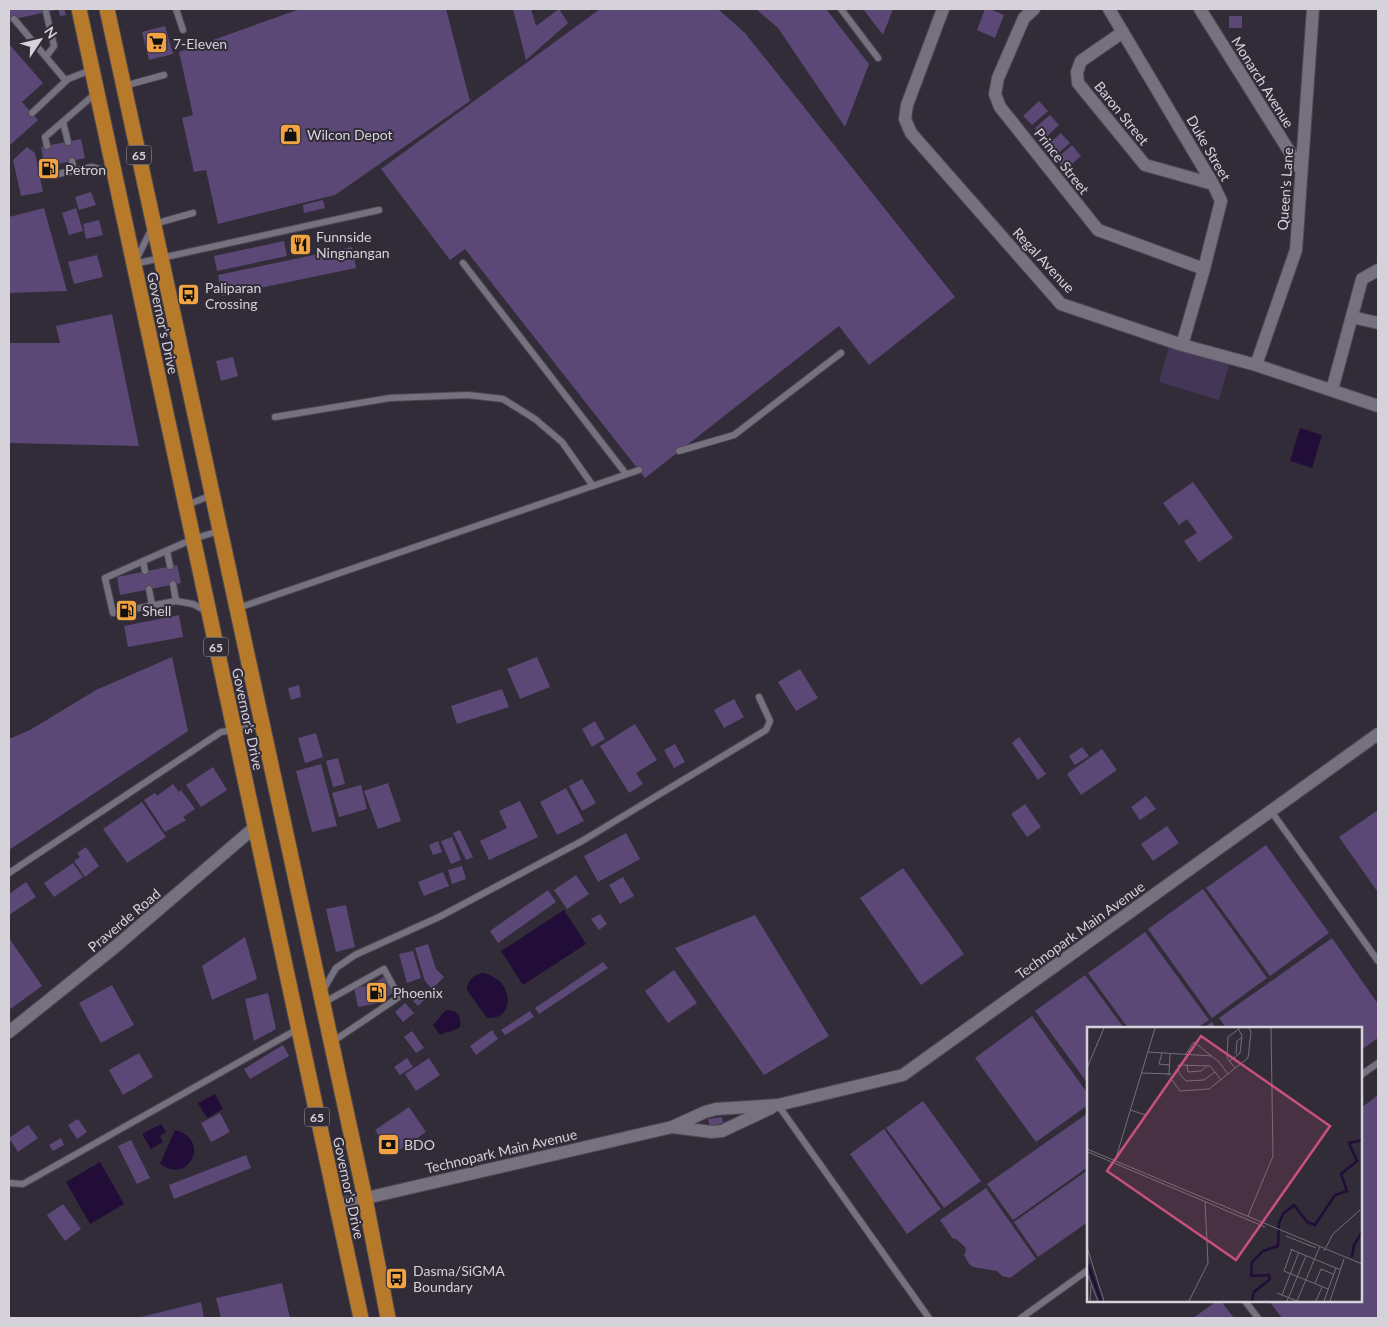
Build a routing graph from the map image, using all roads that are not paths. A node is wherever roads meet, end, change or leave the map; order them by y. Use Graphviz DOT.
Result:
graph roads {
  1 [pos="79,9"];
  2 [pos="107,9"];
  3 [pos="176,9"];
  4 [pos="841,9"];
  5 [pos="944,9"];
  6 [pos="1034,9"];
  7 [pos="1109,9"];
  8 [pos="1200,9"];
  9 [pos="1313,9"];
  10 [pos="46,12"];
  11 [pos="1019,13"];
  12 [pos="14,19"];
  13 [pos="183,30"];
  14 [pos="1123,32"];
  15 [pos="46,57"];
  16 [pos="878,58"];
  17 [pos="92,70"];
  18 [pos="164,75"];
  19 [pos="66,81"];
  20 [pos="124,86"];
  21 [pos="97,92"];
  22 [pos="32,112"];
  23 [pos="63,122"];
  24 [pos="68,142"];
  25 [pos="47,146"];
  26 [pos="72,161"];
  27 [pos="51,166"];
  28 [pos="1301,170"];
  29 [pos="74,171"];
  30 [pos="115,174"];
  31 [pos="1213,184"];
  32 [pos="379,210"];
  33 [pos="193,213"];
  34 [pos="154,224"];
  35 [pos="161,258"];
  36 [pos="463,263"];
  37 [pos="134,264"];
  38 [pos="1204,269"];
  39 [pos="1378,270"];
  40 [pos="1352,317"];
  41 [pos="1378,323"];
  42 [pos="1182,345"];
  43 [pos="841,353"];
  44 [pos="1256,365"];
  45 [pos="1332,390"];
  46 [pos="1378,406"];
  47 [pos="275,416"];
  48 [pos="679,451"];
  49 [pos="639,470"];
  50 [pos="626,474"];
  51 [pos="593,486"];
  52 [pos="212,495"];
  53 [pos="186,506"];
  54 [pos="220,530"];
  55 [pos="193,539"];
  56 [pos="166,551"];
  57 [pos="143,561"];
  58 [pos="170,566"];
  59 [pos="145,571"];
  60 [pos="173,584"];
  61 [pos="149,589"];
  62 [pos="176,601"];
  63 [pos="152,605"];
  64 [pos="237,609"];
  65 [pos="209,612"];
  66 [pos="759,697"];
  67 [pos="262,724"];
  68 [pos="234,730"];
  69 [pos="1378,734"];
  70 [pos="1271,811"];
  71 [pos="255,827"];
  72 [pos="9,873"];
  73 [pos="1378,961"];
  74 [pos="322,999"];
  75 [pos="298,1030"];
  76 [pos="9,1032"];
  77 [pos="331,1042"];
  78 [pos="1378,1063"];
  79 [pos="1362,1074"];
  80 [pos="778,1105"];
  81 [pos="672,1127"];
  82 [pos="9,1183"];
  83 [pos="365,1198"];
  84 [pos="336,1205"];
  85 [pos="1087,1271"];
  86 [pos="1246,1302"];
  87 [pos="361,1318"];
  88 [pos="388,1318"];
  89 [pos="929,1318"];
  90 [pos="1021,1318"];
  91 [pos="1258,1318"];
  1 -- 17 [label="highway, Governor's Drive / 65"];
  2 -- 20 [label="highway, Governor's Drive / 65"];
  3 -- 13 [label="lane"];
  4 -- 16 [label="lane"];
  5 -- 42 [label="street, Regal Avenue"];
  6 -- 11 [label="street"];
  7 -- 14 [label="street, Duke Street"];
  8 -- 28 [label="street, Monarch Avenue"];
  9 -- 28 [label="street, Queen's Lane"];
  10 -- 15 [label="lane"];
  11 -- 38 [label="street, Prince Street"];
  12 -- 15 [label="lane"];
  14 -- 31 [label="street, Duke Street"];
  14 -- 31 [label="street, Baron Street"];
  15 -- 19 [label="lane"];
  17 -- 19 [label="lane"];
  17 -- 21 [label="highway, Governor's Drive / 65"];
  18 -- 20 [label="lane"];
  19 -- 22 [label="lane"];
  20 -- 34 [label="highway, Governor's Drive / 65"];
  21 -- 23 [label="lane"];
  21 -- 30 [label="highway, Governor's Drive / 65"];
  23 -- 24 [label="lane"];
  23 -- 25 [label="lane"];
  26 -- 29 [label="lane"];
  27 -- 29 [label="lane"];
  28 -- 44 [label="street, Queen's Lane"];
  29 -- 30 [label="lane"];
  30 -- 37 [label="highway, Governor's Drive / 65"];
  31 -- 38 [label="street, Duke Street"];
  32 -- 35 [label="lane"];
  33 -- 34 [label="lane"];
  34 -- 35 [label="highway, Governor's Drive / 65"];
  34 -- 37 [label="lane"];
  35 -- 37 [label="lane"];
  35 -- 52 [label="highway, Governor's Drive / 65"];
  36 -- 50 [label="lane"];
  37 -- 53 [label="highway, Governor's Drive / 65"];
  38 -- 42 [label="street, Duke Street"];
  39 -- 40 [label="street"];
  40 -- 41 [label="street"];
  40 -- 45 [label="street"];
  42 -- 44 [label="street, Regal Avenue"];
  43 -- 48 [label="lane"];
  44 -- 45 [label="street, Regal Avenue"];
  45 -- 46 [label="street, Regal Avenue"];
  47 -- 51 [label="lane"];
  49 -- 50 [label="lane"];
  50 -- 51 [label="lane"];
  51 -- 64 [label="lane"];
  52 -- 53 [label="lane"];
  52 -- 54 [label="highway, Governor's Drive / 65"];
  53 -- 55 [label="highway, Governor's Drive / 65"];
  54 -- 55 [label="lane"];
  54 -- 64 [label="highway, Governor's Drive / 65"];
  55 -- 56 [label="lane"];
  55 -- 65 [label="highway, Governor's Drive / 65"];
  56 -- 57 [label="lane"];
  56 -- 58 [label="lane"];
  57 -- 59 [label="lane"];
  57 -- 63 [label="lane"];
  60 -- 62 [label="lane"];
  61 -- 63 [label="lane"];
  62 -- 63 [label="lane"];
  62 -- 65 [label="lane"];
  64 -- 67 [label="highway, Governor's Drive / 65"];
  65 -- 68 [label="highway, Governor's Drive / 65"];
  66 -- 74 [label="lane"];
  67 -- 68 [label="lane"];
  67 -- 74 [label="highway, Governor's Drive / 65"];
  68 -- 71 [label="highway, Governor's Drive / 65"];
  68 -- 72 [label="lane"];
  69 -- 70 [label="street, Technopark Main Avenue"];
  70 -- 73 [label="lane"];
  70 -- 80 [label="street, Technopark Main Avenue"];
  71 -- 75 [label="highway, Governor's Drive / 65"];
  71 -- 76 [label="street, Praverde Road"];
  74 -- 77 [label="highway, Governor's Drive / 65"];
  74 -- 77 [label="lane"];
  75 -- 82 [label="lane"];
  75 -- 84 [label="highway, Governor's Drive / 65"];
  77 -- 83 [label="highway, Governor's Drive / 65"];
  78 -- 79 [label="lane"];
  80 -- 81 [label="street, Technopark Main Avenue"];
  80 -- 81 [label="street, Technopark Main Avenue"];
  80 -- 89 [label="lane"];
  81 -- 83 [label="street, Technopark Main Avenue"];
  83 -- 84 [label="street, Technopark Main Avenue"];
  83 -- 88 [label="highway, Governor's Drive / 65"];
  84 -- 87 [label="highway, Governor's Drive / 65"];
  85 -- 90 [label="lane"];
  86 -- 91 [label="lane"];
}
